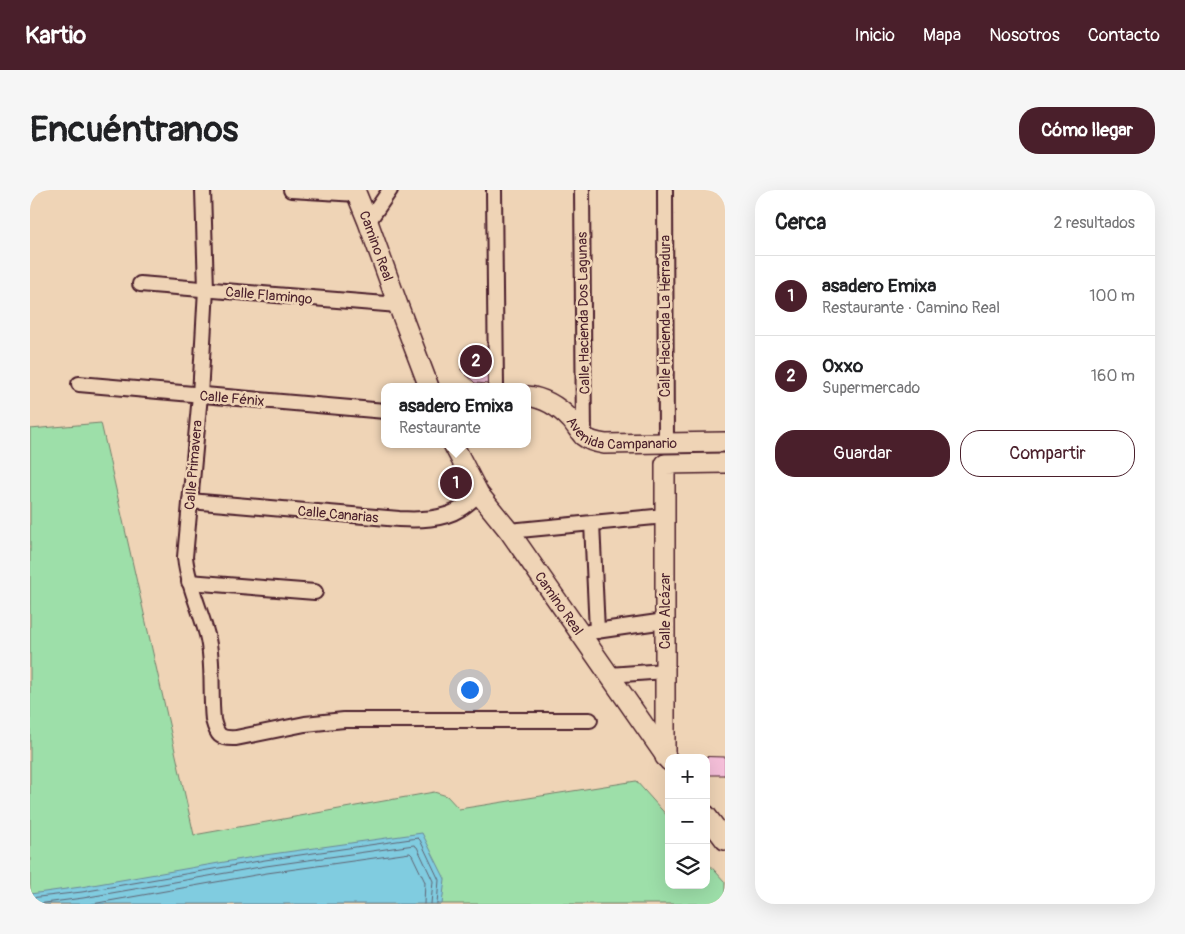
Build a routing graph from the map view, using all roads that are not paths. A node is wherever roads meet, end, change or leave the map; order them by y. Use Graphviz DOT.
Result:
graph roads {
  1 [pos="203,190"];
  2 [pos="291,190"];
  3 [pos="390,190"];
  4 [pos="494,190"];
  5 [pos="582,190"];
  6 [pos="665,190"];
  7 [pos="356,192"];
  8 [pos="368,222"];
  9 [pos="140,284"];
  10 [pos="206,289"];
  11 [pos="398,306"];
  12 [pos="427,383"];
  13 [pos="496,383"];
  14 [pos="79,384"];
  15 [pos="200,395"];
  16 [pos="531,397"];
  17 [pos="381,411"];
  18 [pos="584,437"];
  19 [pos="725,442"];
  20 [pos="666,443"];
  21 [pos="455,448"];
  22 [pos="725,463"];
  23 [pos="665,464"];
  24 [pos="479,494"];
  25 [pos="190,501"];
  26 [pos="665,516"];
  27 [pos="592,523"];
  28 [pos="509,532"];
  29 [pos="189,582"];
  30 [pos="315,592"];
  31 [pos="665,621"];
  32 [pos="588,632"];
  33 [pos="665,671"];
  34 [pos="609,675"];
  35 [pos="590,720"];
  36 [pos="667,754"];
  37 [pos="665,756"];
  38 [pos="710,820"];
  39 [pos="723,835"];
  1 -- 10 [label="street, Calle Primavera"];
  2 -- 7 [label="street"];
  3 -- 8 [label="street"];
  4 -- 13 [label="street"];
  5 -- 18 [label="street, Calle Hacienda Dos Lagunas"];
  6 -- 20 [label="street, Calle Hacienda La Herradura"];
  7 -- 8 [label="street, Camino Real"];
  8 -- 11 [label="street, Camino Real"];
  9 -- 10 [label="street, Calle Flamingo"];
  10 -- 11 [label="street, Calle Flamingo"];
  10 -- 15 [label="street, Calle Primavera"];
  11 -- 12 [label="street, Camino Real"];
  14 -- 15 [label="street, Calle Fénix"];
  15 -- 17 [label="street, Calle Fénix"];
  15 -- 25 [label="street, Calle Primavera"];
  16 -- 18 [label="street, Avenida Campanario"];
  18 -- 20 [label="street, Avenida Campanario"];
  19 -- 20 [label="street, Avenida Campanario"];
  21 -- 24 [label="street, Camino Real"];
  22 -- 23 [label="street, Avenida Campanario"];
  23 -- 26 [label="street, Calle Alcázar"];
  24 -- 25 [label="street, Calle Canarias"];
  24 -- 28 [label="street, Camino Real"];
  25 -- 29 [label="street, Calle Primavera"];
  26 -- 27 [label="street"];
  26 -- 31 [label="street, Calle Alcázar"];
  27 -- 28 [label="street"];
  27 -- 32 [label="street"];
  28 -- 32 [label="street, Camino Real"];
  29 -- 30 [label="street"];
  29 -- 35 [label="street, Calle Primavera"];
  31 -- 32 [label="street"];
  31 -- 33 [label="street, Calle Alcázar"];
  32 -- 34 [label="street, Camino Real"];
  33 -- 34 [label="street"];
  33 -- 36 [label="street, Calle Alcázar"];
  34 -- 37 [label="street, Camino Real"];
  38 -- 39 [label="street"];
}
